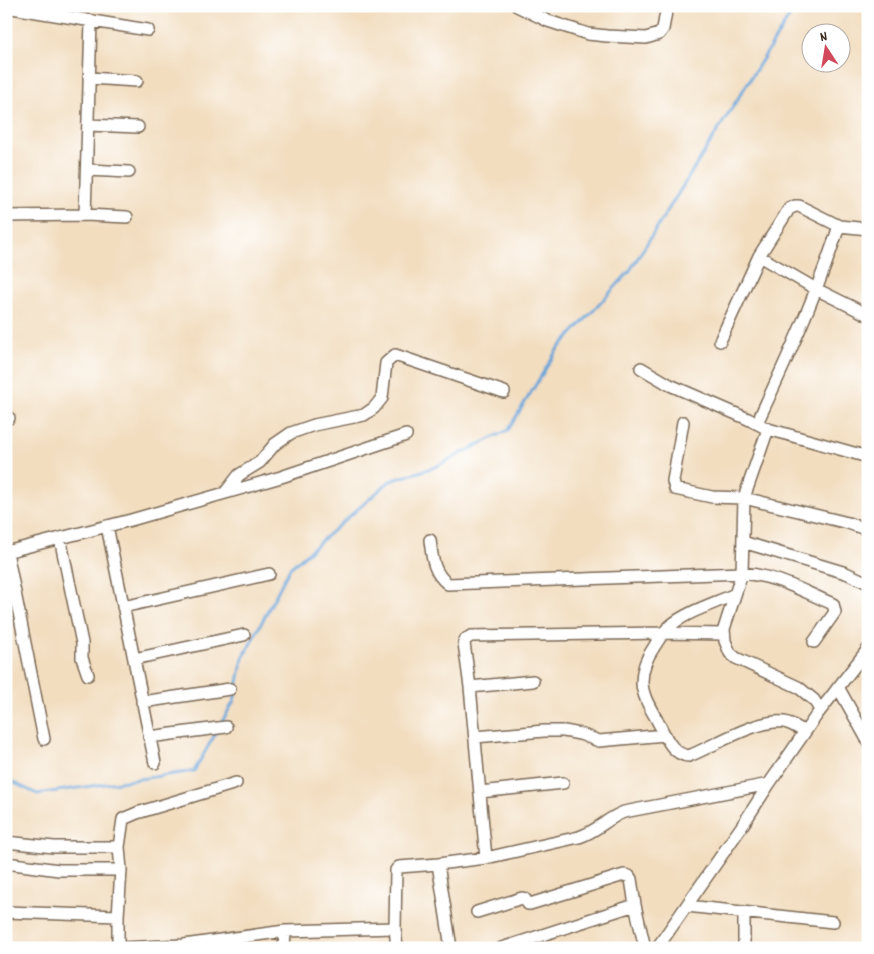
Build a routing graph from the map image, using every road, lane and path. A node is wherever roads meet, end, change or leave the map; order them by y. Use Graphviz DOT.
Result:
graph roads {
  1 [pos="517,6"];
  2 [pos="668,6"];
  3 [pos="6,7"];
  4 [pos="91,22"];
  5 [pos="148,30"];
  6 [pos="89,78"];
  7 [pos="137,81"];
  8 [pos="88,125"];
  9 [pos="138,127"];
  10 [pos="87,170"];
  11 [pos="129,172"];
  12 [pos="85,215"];
  13 [pos="6,216"];
  14 [pos="127,217"];
  15 [pos="839,226"];
  16 [pos="868,229"];
  17 [pos="759,256"];
  18 [pos="816,289"];
  19 [pos="868,314"];
  20 [pos="720,341"];
  21 [pos="640,368"];
  22 [pos="504,392"];
  23 [pos="683,422"];
  24 [pos="757,423"];
  25 [pos="768,430"];
  26 [pos="406,435"];
  27 [pos="868,457"];
  28 [pos="225,494"];
  29 [pos="744,498"];
  30 [pos="107,526"];
  31 [pos="868,530"];
  32 [pos="60,538"];
  33 [pos="430,540"];
  34 [pos="743,542"];
  35 [pos="6,552"];
  36 [pos="742,573"];
  37 [pos="269,574"];
  38 [pos="868,583"];
  39 [pos="736,594"];
  40 [pos="123,607"];
  41 [pos="663,633"];
  42 [pos="724,634"];
  43 [pos="244,636"];
  44 [pos="814,642"];
  45 [pos="868,648"];
  46 [pos="134,659"];
  47 [pos="88,675"];
  48 [pos="533,681"];
  49 [pos="470,687"];
  50 [pos="838,687"];
  51 [pos="230,689"];
  52 [pos="142,702"];
  53 [pos="820,710"];
  54 [pos="226,727"];
  55 [pos="805,732"];
  56 [pos="665,735"];
  57 [pos="149,737"];
  58 [pos="475,737"];
  59 [pos="44,739"];
  60 [pos="868,740"];
  61 [pos="155,763"];
  62 [pos="236,783"];
  63 [pos="563,783"];
  64 [pos="769,784"];
  65 [pos="480,792"];
  66 [pos="6,842"];
  67 [pos="119,847"];
  68 [pos="486,858"];
  69 [pos="6,863"];
  70 [pos="438,864"];
  71 [pos="121,870"];
  72 [pos="635,905"];
  73 [pos="686,906"];
  74 [pos="6,912"];
  75 [pos="478,912"];
  76 [pos="744,912"];
  77 [pos="118,916"];
  78 [pos="833,922"];
  79 [pos="395,928"];
  80 [pos="285,931"];
  81 [pos="153,947"];
  82 [pos="120,948"];
  83 [pos="284,948"];
  84 [pos="397,948"];
  85 [pos="451,948"];
  86 [pos="502,948"];
  87 [pos="645,948"];
  88 [pos="657,948"];
  89 [pos="744,948"];
  1 -- 2 [label="street"];
  3 -- 4 [label="street"];
  4 -- 5 [label="street"];
  4 -- 6 [label="street"];
  6 -- 7 [label="street"];
  6 -- 8 [label="street"];
  8 -- 9 [label="street"];
  8 -- 10 [label="street"];
  10 -- 11 [label="street"];
  10 -- 12 [label="street"];
  12 -- 13 [label="street"];
  12 -- 14 [label="street"];
  15 -- 16 [label="street"];
  15 -- 17 [label="street"];
  15 -- 18 [label="street"];
  17 -- 18 [label="street"];
  17 -- 20 [label="street"];
  18 -- 19 [label="street"];
  18 -- 24 [label="street"];
  21 -- 24 [label="street"];
  22 -- 28 [label="street"];
  23 -- 29 [label="street"];
  24 -- 25 [label="street"];
  25 -- 27 [label="street"];
  25 -- 29 [label="street"];
  26 -- 28 [label="street"];
  28 -- 30 [label="street"];
  29 -- 31 [label="street"];
  29 -- 34 [label="street"];
  30 -- 32 [label="street"];
  30 -- 40 [label="street"];
  32 -- 35 [label="street"];
  32 -- 47 [label="street"];
  33 -- 36 [label="street"];
  34 -- 36 [label="street"];
  34 -- 38 [label="street"];
  35 -- 59 [label="street"];
  36 -- 39 [label="street"];
  36 -- 44 [label="street"];
  37 -- 40 [label="street"];
  39 -- 41 [label="street"];
  39 -- 42 [label="street"];
  40 -- 46 [label="street"];
  41 -- 42 [label="street"];
  41 -- 49 [label="street"];
  41 -- 56 [label="street"];
  42 -- 53 [label="street"];
  43 -- 46 [label="street"];
  45 -- 50 [label="street"];
  46 -- 52 [label="street"];
  48 -- 49 [label="street"];
  49 -- 58 [label="street"];
  50 -- 53 [label="street"];
  50 -- 60 [label="street"];
  51 -- 52 [label="street"];
  52 -- 57 [label="street"];
  53 -- 55 [label="street"];
  54 -- 57 [label="street"];
  55 -- 56 [label="street"];
  55 -- 64 [label="street"];
  56 -- 58 [label="street"];
  57 -- 61 [label="street"];
  58 -- 65 [label="street"];
  62 -- 67 [label="street"];
  63 -- 65 [label="street"];
  64 -- 68 [label="street"];
  64 -- 73 [label="street"];
  65 -- 68 [label="street"];
  66 -- 67 [label="street"];
  67 -- 71 [label="street"];
  68 -- 70 [label="street"];
  69 -- 71 [label="street"];
  70 -- 79 [label="street"];
  70 -- 85 [label="street"];
  71 -- 77 [label="street"];
  72 -- 75 [label="street"];
  72 -- 86 [label="street"];
  72 -- 87 [label="street"];
  73 -- 76 [label="street"];
  73 -- 88 [label="street"];
  74 -- 77 [label="street"];
  76 -- 78 [label="street"];
  76 -- 89 [label="street"];
  77 -- 82 [label="street"];
  79 -- 80 [label="street"];
  79 -- 84 [label="street"];
  80 -- 81 [label="street"];
  80 -- 83 [label="street"];
  81 -- 82 [label="street"];
}
